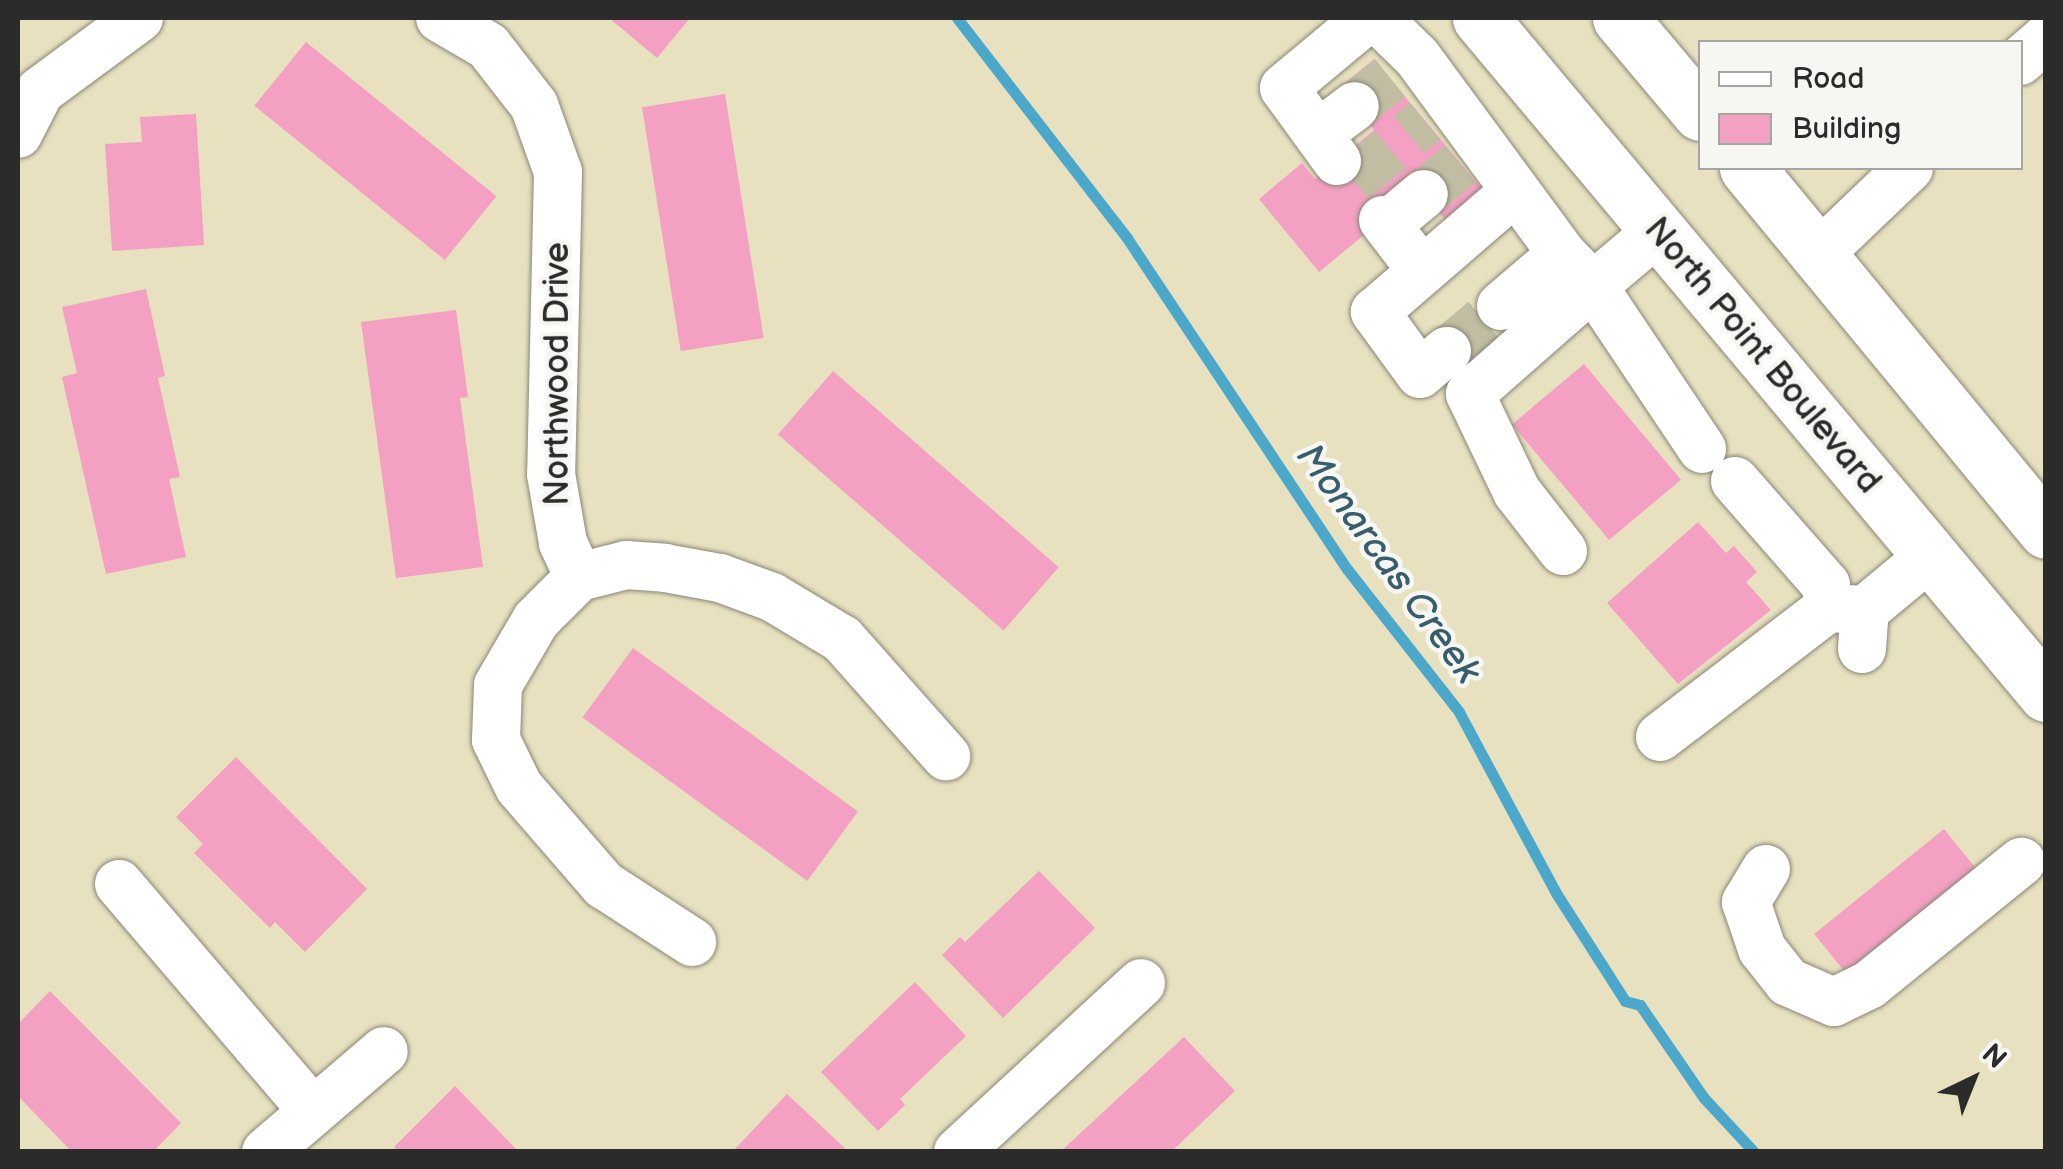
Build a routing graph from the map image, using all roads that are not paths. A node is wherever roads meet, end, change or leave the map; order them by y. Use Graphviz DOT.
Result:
graph roads {
  1 [pos="139,18"];
  2 [pos="440,18"];
  3 [pos="1368,18"];
  4 [pos="1376,18"];
  5 [pos="1480,18"];
  6 [pos="1620,18"];
  7 [pos="2046,38"];
  8 [pos="2023,59"];
  9 [pos="1387,80"];
  10 [pos="28,82"];
  11 [pos="1698,111"];
  12 [pos="18,134"];
  13 [pos="1749,170"];
  14 [pos="1908,170"];
  15 [pos="1516,191"];
  16 [pos="1424,194"];
  17 [pos="1658,230"];
  18 [pos="1820,253"];
  19 [pos="1577,270"];
  20 [pos="1422,271"];
  21 [pos="1501,306"];
  22 [pos="1448,351"];
  23 [pos="2036,506"];
  24 [pos="1563,550"];
  25 [pos="1930,556"];
  26 [pos="579,577"];
  27 [pos="1852,622"];
  28 [pos="2046,694"];
  29 [pos="1660,736"];
  30 [pos="946,756"];
  31 [pos="2021,862"];
  32 [pos="1766,869"];
  33 [pos="119,884"];
  34 [pos="692,942"];
  35 [pos="1141,983"];
  36 [pos="384,1051"];
  37 [pos="314,1110"];
  38 [pos="266,1152"];
  39 [pos="958,1152"];
  1 -- 10 [label="street"];
  2 -- 26 [label="street, Northwood Drive"];
  3 -- 9 [label="street"];
  4 -- 9 [label="street"];
  5 -- 17 [label="main road, North Point Boulevard"];
  6 -- 11 [label="main road"];
  7 -- 8 [label="street"];
  9 -- 15 [label="street"];
  10 -- 12 [label="street"];
  13 -- 18 [label="main road"];
  14 -- 18 [label="street"];
  15 -- 19 [label="street"];
  15 -- 20 [label="street"];
  16 -- 20 [label="street"];
  17 -- 19 [label="street"];
  17 -- 25 [label="main road, North Point Boulevard"];
  18 -- 23 [label="main road"];
  19 -- 21 [label="street"];
  19 -- 24 [label="street"];
  19 -- 27 [label="street"];
  20 -- 22 [label="street"];
  25 -- 27 [label="street"];
  25 -- 28 [label="main road, North Point Boulevard"];
  26 -- 30 [label="street"];
  26 -- 34 [label="street"];
  27 -- 29 [label="street"];
  31 -- 32 [label="street"];
  33 -- 37 [label="street"];
  35 -- 39 [label="street"];
  36 -- 37 [label="street"];
  37 -- 38 [label="street"];
}
